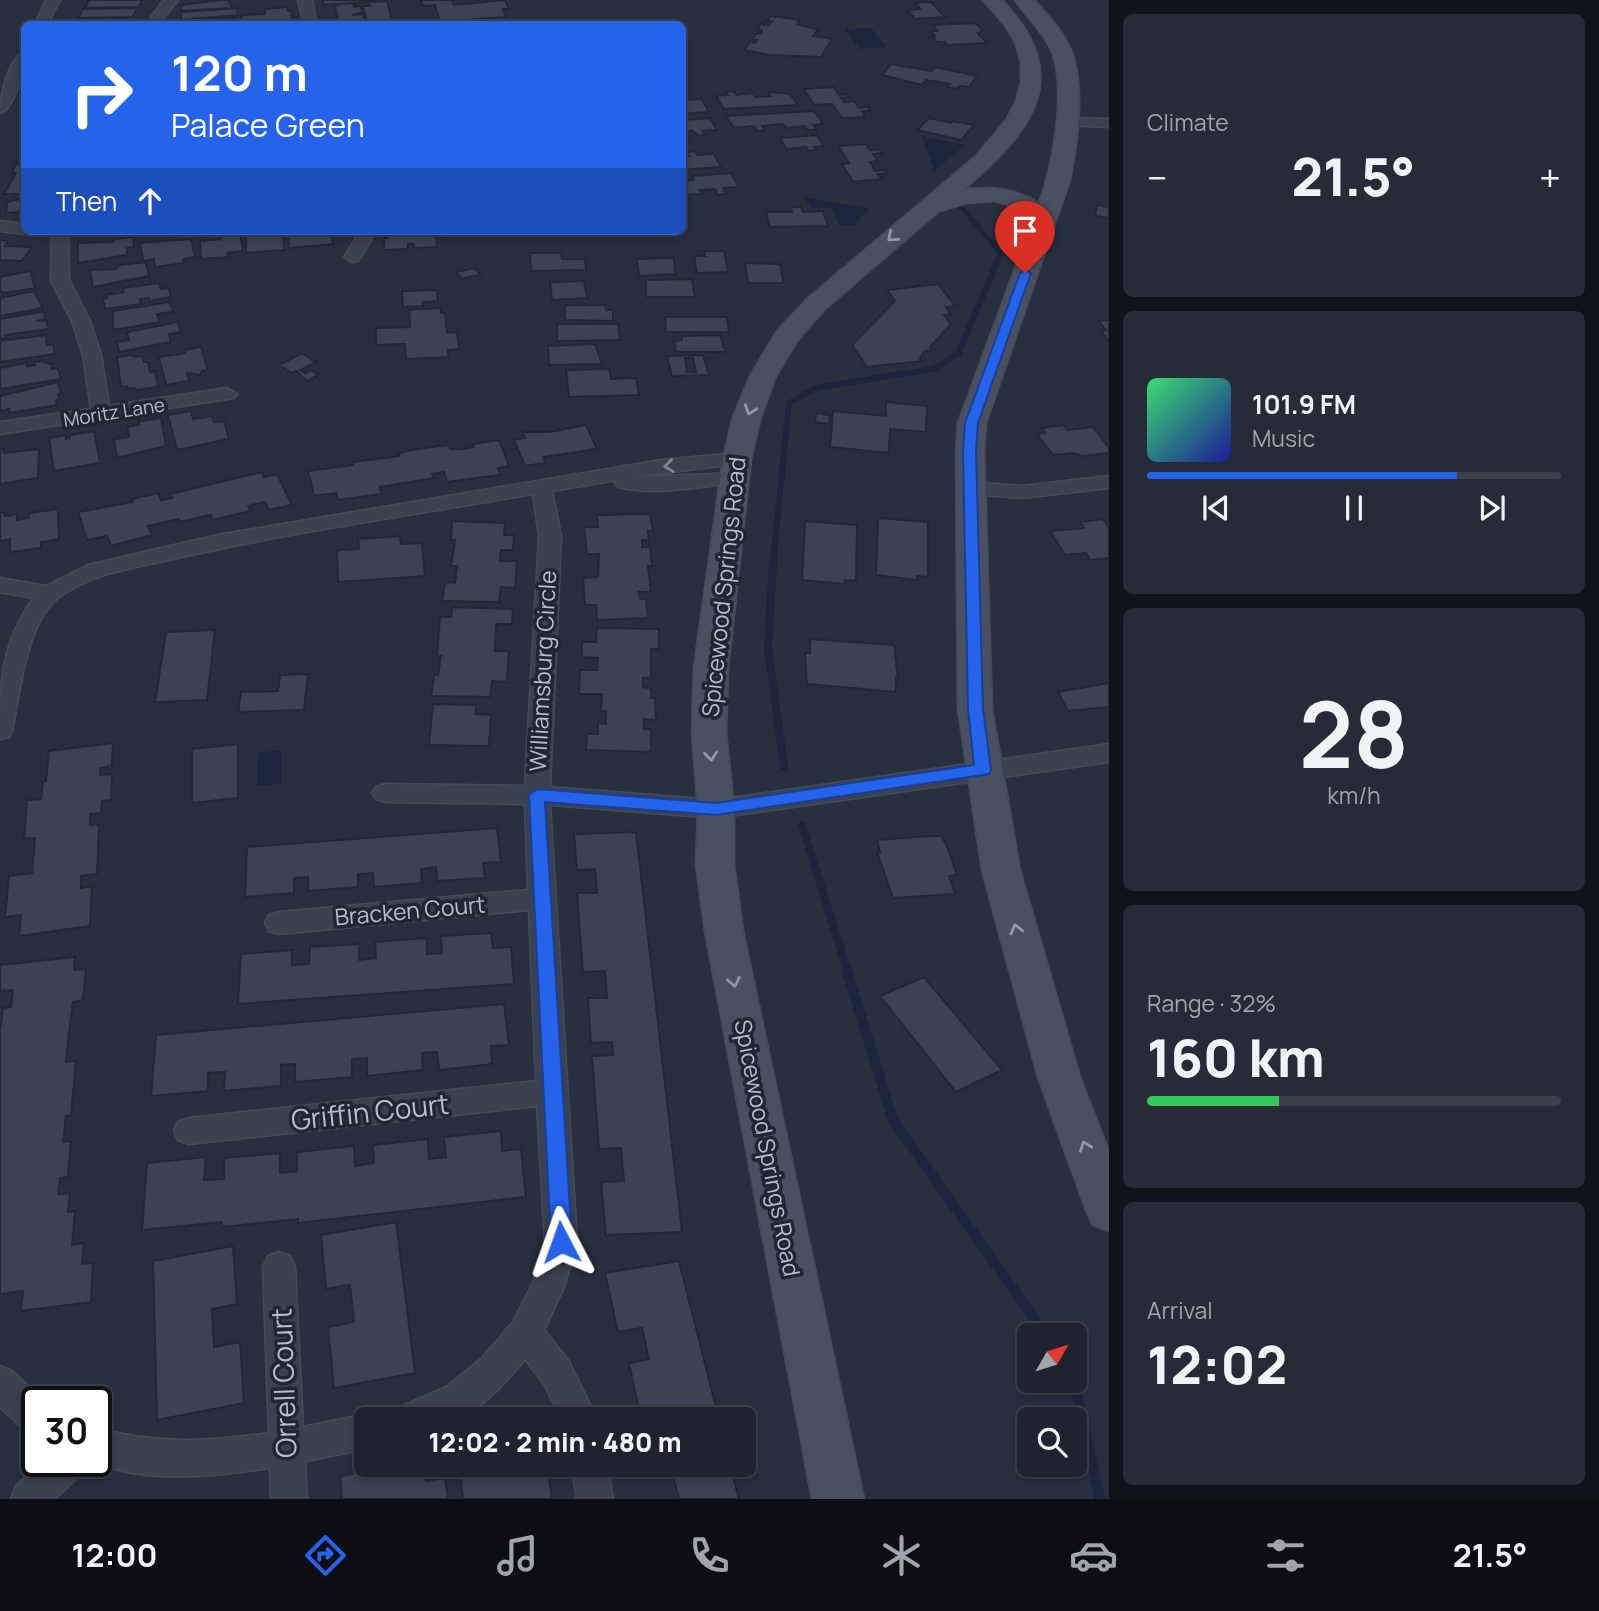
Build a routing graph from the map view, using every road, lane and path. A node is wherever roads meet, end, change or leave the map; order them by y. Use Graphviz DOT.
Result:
graph roads {
  1 [pos="53,0"];
  2 [pos="171,0"];
  3 [pos="305,0"];
  4 [pos="992,0"];
  5 [pos="1024,0"];
  6 [pos="42,21"];
  7 [pos="154,21"];
  8 [pos="309,21"];
  9 [pos="20,56"];
  10 [pos="0,109"];
  11 [pos="1109,123"];
  12 [pos="1037,124"];
  13 [pos="925,209"];
  14 [pos="1045,219"];
  15 [pos="0,226"];
  16 [pos="21,229"];
  17 [pos="60,235"];
  18 [pos="364,235"];
  19 [pos="352,257"];
  20 [pos="227,394"];
  21 [pos="101,414"];
  22 [pos="0,428"];
  23 [pos="736,468"];
  24 [pos="1109,482"];
  25 [pos="541,487"];
  26 [pos="971,488"];
  27 [pos="0,585"];
  28 [pos="49,594"];
  29 [pos="0,731"];
  30 [pos="1109,753"];
  31 [pos="983,770"];
  32 [pos="385,793"];
  33 [pos="537,795"];
  34 [pos="716,809"];
  35 [pos="541,899"];
  36 [pos="279,923"];
  37 [pos="551,1092"];
  38 [pos="189,1131"];
  39 [pos="1107,1198"];
  40 [pos="279,1268"];
  41 [pos="525,1333"];
  42 [pos="0,1383"];
  43 [pos="21,1403"];
  44 [pos="439,1407"];
  45 [pos="574,1407"];
  46 [pos="354,1434"];
  47 [pos="287,1448"];
  48 [pos="112,1450"];
  49 [pos="52,1477"];
  50 [pos="591,1477"];
  51 [pos="29,1499"];
  52 [pos="289,1499"];
  53 [pos="595,1499"];
  54 [pos="838,1499"];
  1 -- 6 [label="street"];
  2 -- 7 [label="street"];
  3 -- 8 [label="street"];
  4 -- 12 [label="main road"];
  5 -- 12 [label="main road"];
  9 -- 10 [label="street"];
  11 -- 12 [label="street"];
  12 -- 13 [label="main road, Spicewood Springs Road"];
  12 -- 14 [label="main road"];
  13 -- 14 [label="main road"];
  13 -- 23 [label="main road, Spicewood Springs Road, one-way"];
  14 -- 26 [label="main road"];
  15 -- 16 [label="street"];
  17 -- 21 [label="street"];
  18 -- 19 [label="street"];
  20 -- 21 [label="street, Moritz Lane"];
  21 -- 22 [label="street, Moritz Lane"];
  23 -- 25 [label="street"];
  23 -- 34 [label="main road, Spicewood Springs Road, one-way"];
  24 -- 26 [label="street"];
  25 -- 28 [label="street"];
  25 -- 33 [label="street, Williamsburg Circle"];
  26 -- 31 [label="main road"];
  27 -- 28 [label="street"];
  28 -- 29 [label="street"];
  30 -- 31 [label="street"];
  31 -- 34 [label="street"];
  39 -- 31 [label="main road, one-way"];
  32 -- 33 [label="street"];
  33 -- 34 [label="street"];
  33 -- 35 [label="street, Williamsburg Circle"];
  34 -- 54 [label="main road, Spicewood Springs Road, one-way"];
  35 -- 36 [label="street, Bracken Court"];
  35 -- 37 [label="street, Williamsburg Circle"];
  37 -- 38 [label="street, Griffin Court"];
  37 -- 41 [label="street, Williamsburg Circle"];
  40 -- 47 [label="street, Orrell Court"];
  41 -- 44 [label="street, Williamsburg Circle"];
  41 -- 45 [label="street"];
  42 -- 43 [label="street"];
  46 -- 47 [label="street"];
  47 -- 48 [label="street"];
  47 -- 52 [label="street, Orrell Court"];
  49 -- 51 [label="street"];
  50 -- 53 [label="street"];
}
